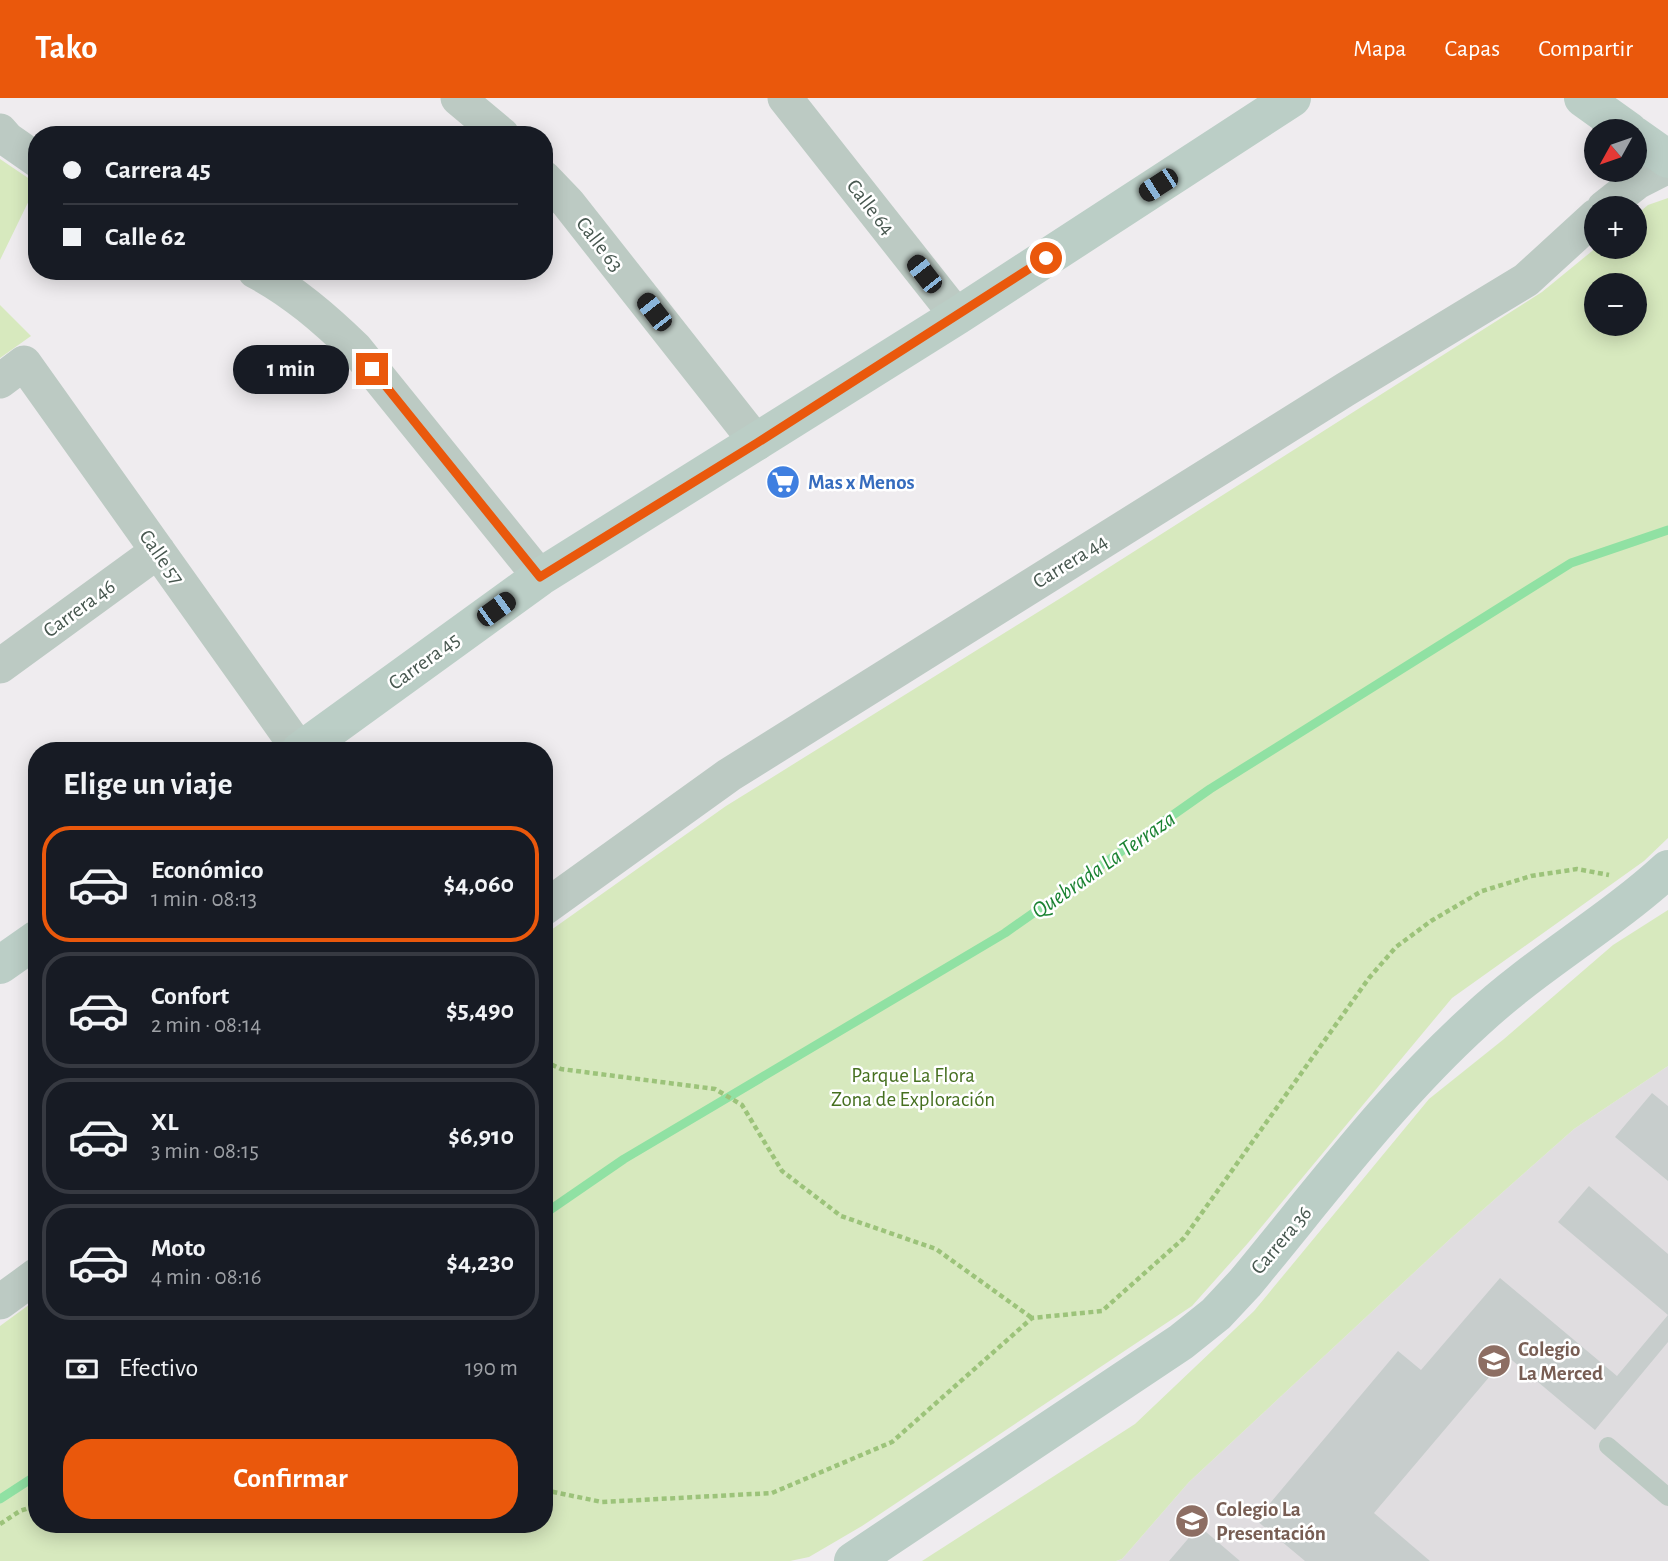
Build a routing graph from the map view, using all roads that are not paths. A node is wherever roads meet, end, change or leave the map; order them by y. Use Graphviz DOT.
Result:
graph roads {
  1 [pos="458,98"];
  2 [pos="1292,98"];
  3 [pos="1583,98"];
  4 [pos="793,100"];
  5 [pos="1612,119"];
  6 [pos="491,126"];
  7 [pos="0,131"];
  8 [pos="1647,144"];
  9 [pos="28,154"];
  10 [pos="1668,159"];
  11 [pos="1668,166"];
  12 [pos="553,187"];
  13 [pos="1619,196"];
  14 [pos="1584,227"];
  15 [pos="272,280"];
  16 [pos="957,316"];
  17 [pos="12,372"];
  18 [pos="757,443"];
  19 [pos="158,551"];
  20 [pos="540,577"];
  21 [pos="0,666"];
  22 [pos="294,742"];
  23 [pos="312,742"];
  24 [pos="1660,879"];
  25 [pos="553,902"];
  26 [pos="28,945"];
  27 [pos="0,965"];
  28 [pos="28,1282"];
  29 [pos="0,1302"];
  30 [pos="1608,1446"];
  31 [pos="1668,1497"];
  32 [pos="853,1561"];
  1 -- 6 [label="street"];
  2 -- 16 [label="street, Carrera 45"];
  3 -- 5 [label="street"];
  4 -- 16 [label="street, Calle 64"];
  7 -- 9 [label="street"];
  8 -- 10 [label="street"];
  11 -- 13 [label="street"];
  12 -- 18 [label="street, Calle 63"];
  14 -- 25 [label="street, Carrera 44"];
  15 -- 20 [label="street"];
  16 -- 18 [label="street, Carrera 45"];
  17 -- 19 [label="street, Calle 57"];
  18 -- 20 [label="street, Carrera 45"];
  19 -- 21 [label="street, Carrera 46"];
  19 -- 22 [label="street, Calle 57"];
  20 -- 23 [label="street, Carrera 45"];
  24 -- 32 [label="street, Carrera 36"];
  26 -- 27 [label="street"];
  28 -- 29 [label="street"];
  30 -- 31 [label="lane"];
}
